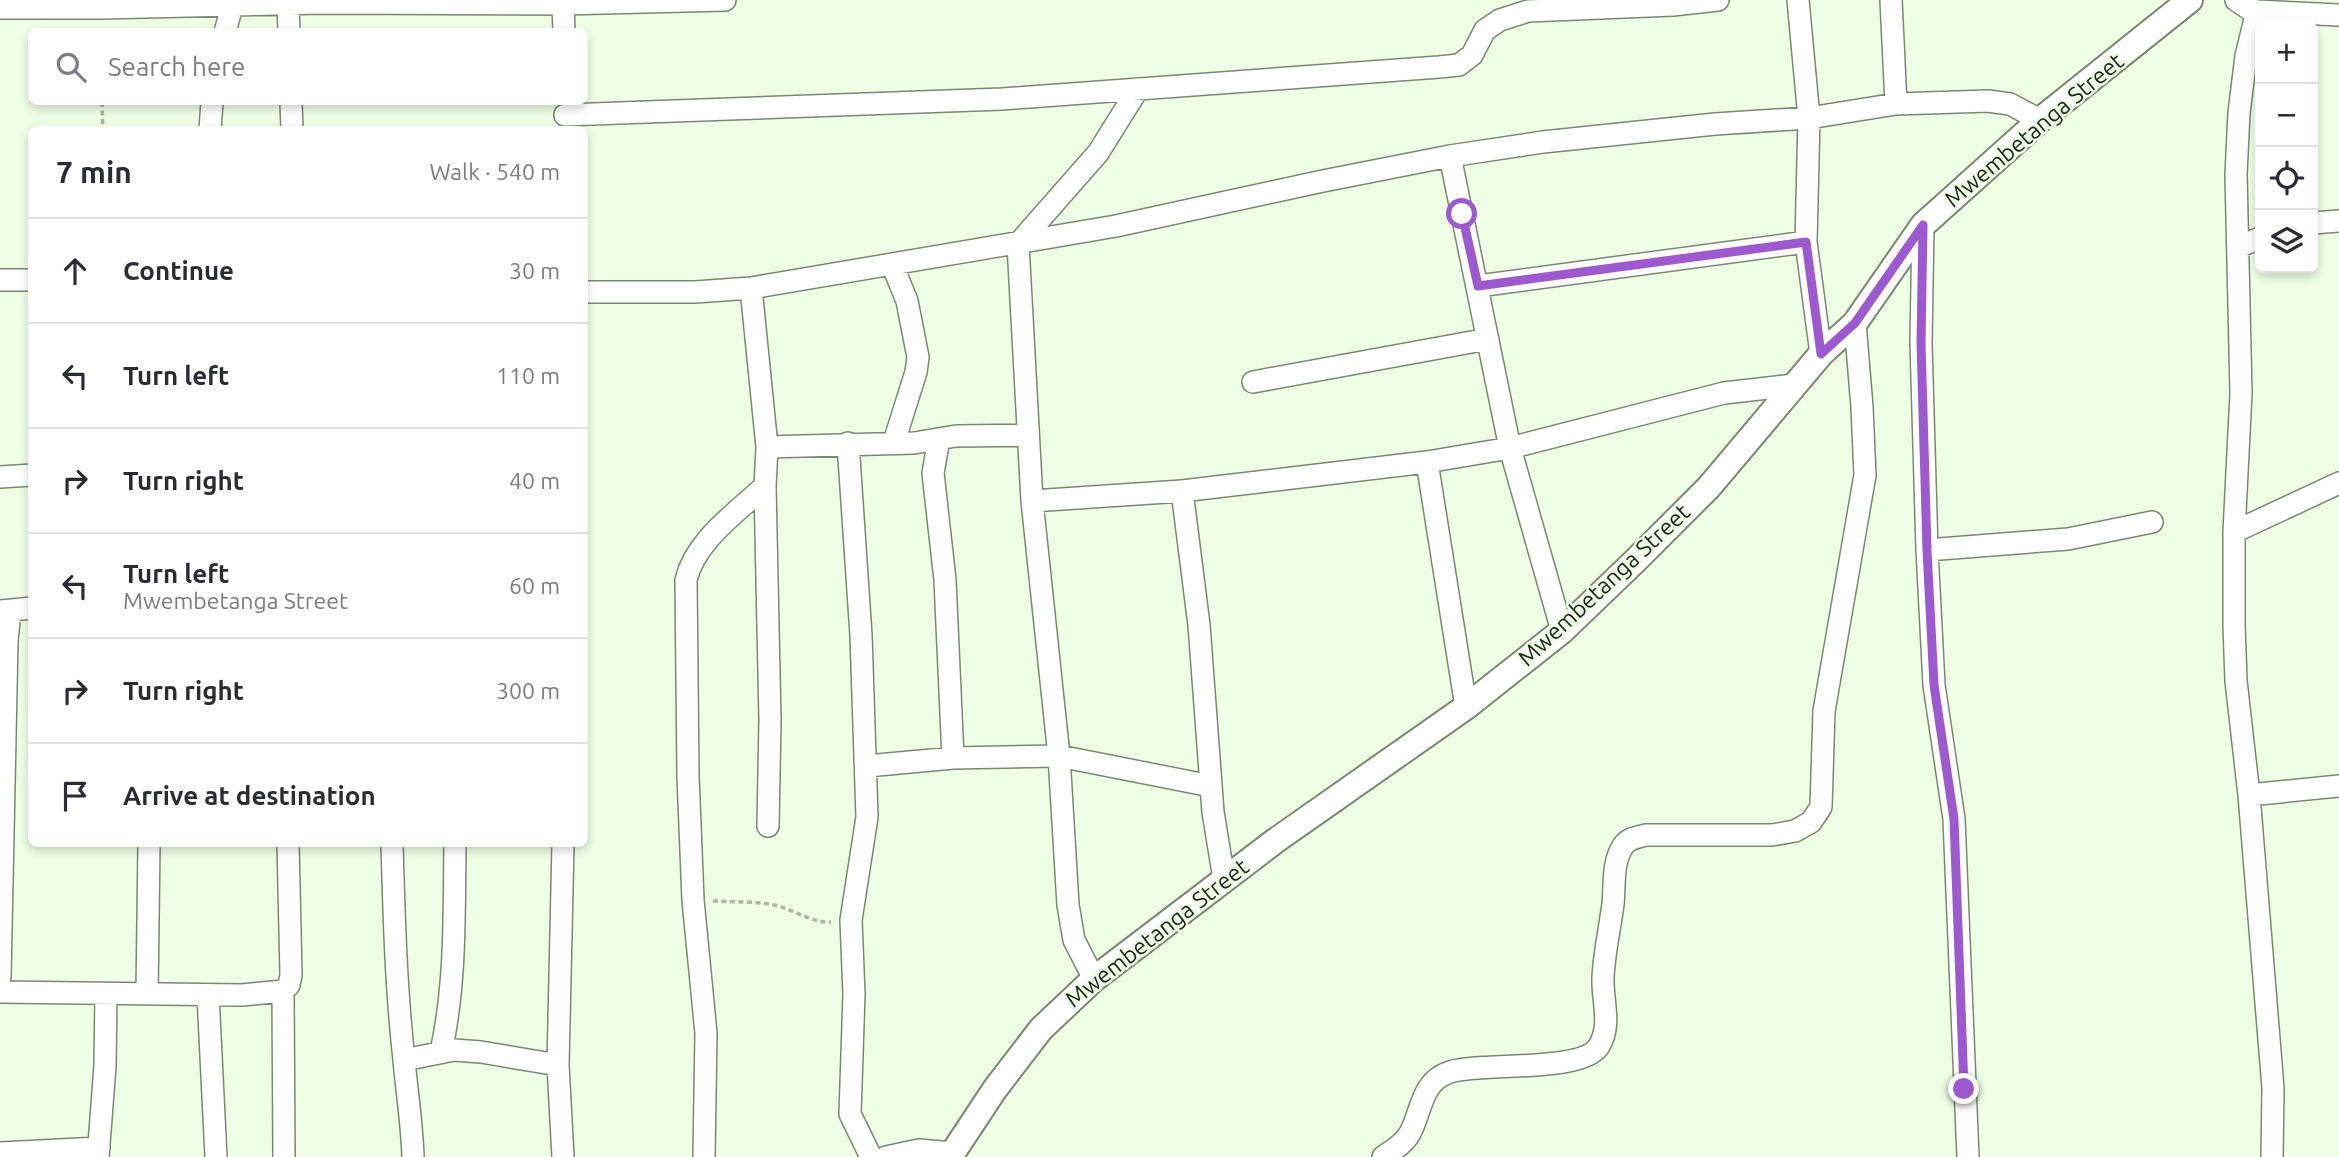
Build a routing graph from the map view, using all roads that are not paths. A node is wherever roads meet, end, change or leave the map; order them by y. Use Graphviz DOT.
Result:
graph roads {
  1 [pos="725,0"];
  2 [pos="1718,0"];
  3 [pos="1798,0"];
  4 [pos="1891,0"];
  5 [pos="2190,0"];
  6 [pos="2236,0"];
  7 [pos="288,4"];
  8 [pos="563,4"];
  9 [pos="232,6"];
  10 [pos="0,8"];
  11 [pos="2257,11"];
  12 [pos="2339,15"];
  13 [pos="226,28"];
  14 [pos="289,28"];
  15 [pos="564,28"];
  16 [pos="1138,89"];
  17 [pos="1896,104"];
  18 [pos="212,105"];
  19 [pos="291,105"];
  20 [pos="565,116"];
  21 [pos="1809,118"];
  22 [pos="2040,120"];
  23 [pos="210,126"];
  24 [pos="292,126"];
  25 [pos="1450,156"];
  26 [pos="2339,221"];
  27 [pos="2318,223"];
  28 [pos="1923,225"];
  29 [pos="2255,241"];
  30 [pos="1806,242"];
  31 [pos="1018,244"];
  32 [pos="2238,247"];
  33 [pos="892,264"];
  34 [pos="0,280"];
  35 [pos="28,280"];
  36 [pos="1478,286"];
  37 [pos="751,288"];
  38 [pos="588,292"];
  39 [pos="1855,323"];
  40 [pos="1488,339"];
  41 [pos="1821,354"];
  42 [pos="1252,382"];
  43 [pos="1794,385"];
  44 [pos="1028,435"];
  45 [pos="939,439"];
  46 [pos="894,442"];
  47 [pos="848,443"];
  48 [pos="767,447"];
  49 [pos="1510,448"];
  50 [pos="1427,463"];
  51 [pos="28,475"];
  52 [pos="0,477"];
  53 [pos="2339,483"];
  54 [pos="765,486"];
  55 [pos="1182,491"];
  56 [pos="1032,502"];
  57 [pos="2152,522"];
  58 [pos="2235,532"];
  59 [pos="1927,550"];
  60 [pos="28,608"];
  61 [pos="5,611"];
  62 [pos="1562,631"];
  63 [pos="1466,707"];
  64 [pos="1059,756"];
  65 [pos="953,758"];
  66 [pos="867,766"];
  67 [pos="1212,786"];
  68 [pos="2339,786"];
  69 [pos="2249,795"];
  70 [pos="768,826"];
  71 [pos="149,847"];
  72 [pos="288,847"];
  73 [pos="393,847"];
  74 [pos="455,847"];
  75 [pos="563,847"];
  76 [pos="1224,879"];
  77 [pos="0,977"];
  78 [pos="1094,979"];
  79 [pos="283,991"];
  80 [pos="0,992"];
  81 [pos="106,994"];
  82 [pos="147,994"];
  83 [pos="208,995"];
  84 [pos="441,1052"];
  85 [pos="404,1060"];
  86 [pos="558,1065"];
  87 [pos="98,1152"];
  88 [pos="0,1153"];
  89 [pos="1395,1153"];
  90 [pos="951,1155"];
  91 [pos="216,1157"];
  92 [pos="284,1157"];
  93 [pos="412,1157"];
  94 [pos="564,1157"];
  95 [pos="704,1157"];
  96 [pos="871,1157"];
  97 [pos="886,1157"];
  98 [pos="1968,1157"];
  99 [pos="2272,1157"];
  1 -- 8 [label="street"];
  2 -- 16 [label="street"];
  3 -- 21 [label="street"];
  4 -- 17 [label="street"];
  5 -- 22 [label="street, Mwembetanga Street"];
  6 -- 11 [label="street"];
  7 -- 8 [label="street"];
  7 -- 9 [label="street"];
  7 -- 14 [label="street"];
  8 -- 15 [label="street"];
  9 -- 10 [label="street"];
  9 -- 13 [label="street"];
  11 -- 12 [label="street"];
  11 -- 32 [label="street"];
  16 -- 20 [label="street"];
  16 -- 31 [label="street"];
  17 -- 21 [label="street"];
  17 -- 22 [label="street"];
  18 -- 23 [label="street"];
  19 -- 24 [label="street"];
  21 -- 25 [label="street"];
  21 -- 30 [label="street"];
  22 -- 28 [label="street, Mwembetanga Street"];
  25 -- 31 [label="street"];
  25 -- 36 [label="street"];
  26 -- 27 [label="street"];
  28 -- 39 [label="street, Mwembetanga Street"];
  28 -- 59 [label="street"];
  29 -- 32 [label="street"];
  30 -- 36 [label="street"];
  30 -- 41 [label="street"];
  31 -- 33 [label="street"];
  31 -- 44 [label="street"];
  32 -- 58 [label="street"];
  33 -- 37 [label="street"];
  33 -- 46 [label="street"];
  34 -- 35 [label="street"];
  36 -- 40 [label="street"];
  37 -- 38 [label="street"];
  37 -- 48 [label="street"];
  39 -- 41 [label="street, Mwembetanga Street"];
  39 -- 89 [label="street"];
  40 -- 42 [label="street"];
  40 -- 49 [label="street"];
  41 -- 43 [label="street, Mwembetanga Street"];
  43 -- 49 [label="street"];
  43 -- 62 [label="street, Mwembetanga Street"];
  44 -- 45 [label="street"];
  44 -- 56 [label="street"];
  45 -- 46 [label="street"];
  45 -- 65 [label="street"];
  46 -- 47 [label="street"];
  47 -- 48 [label="street"];
  47 -- 66 [label="street"];
  48 -- 54 [label="street"];
  49 -- 50 [label="street"];
  49 -- 62 [label="street"];
  50 -- 55 [label="street"];
  50 -- 63 [label="street"];
  51 -- 52 [label="street"];
  53 -- 58 [label="street"];
  54 -- 70 [label="street"];
  54 -- 95 [label="street"];
  55 -- 56 [label="street"];
  55 -- 67 [label="street"];
  56 -- 64 [label="street"];
  57 -- 59 [label="street"];
  58 -- 69 [label="street"];
  59 -- 98 [label="street"];
  60 -- 61 [label="street"];
  61 -- 77 [label="street"];
  62 -- 63 [label="street, Mwembetanga Street"];
  63 -- 76 [label="street, Mwembetanga Street"];
  64 -- 65 [label="street"];
  64 -- 67 [label="street"];
  64 -- 78 [label="street"];
  65 -- 66 [label="street"];
  66 -- 96 [label="street"];
  67 -- 76 [label="street"];
  68 -- 69 [label="street"];
  69 -- 99 [label="street"];
  71 -- 82 [label="street"];
  72 -- 79 [label="street"];
  73 -- 85 [label="street"];
  74 -- 84 [label="street"];
  75 -- 86 [label="street"];
  76 -- 78 [label="street, Mwembetanga Street"];
  78 -- 90 [label="street, Mwembetanga Street"];
  79 -- 83 [label="street"];
  79 -- 92 [label="street"];
  80 -- 81 [label="street"];
  81 -- 82 [label="street"];
  81 -- 87 [label="street"];
  82 -- 83 [label="street"];
  83 -- 91 [label="street"];
  84 -- 85 [label="street"];
  84 -- 86 [label="street"];
  85 -- 93 [label="street"];
  86 -- 94 [label="street"];
  87 -- 88 [label="street"];
  90 -- 97 [label="street"];
}
